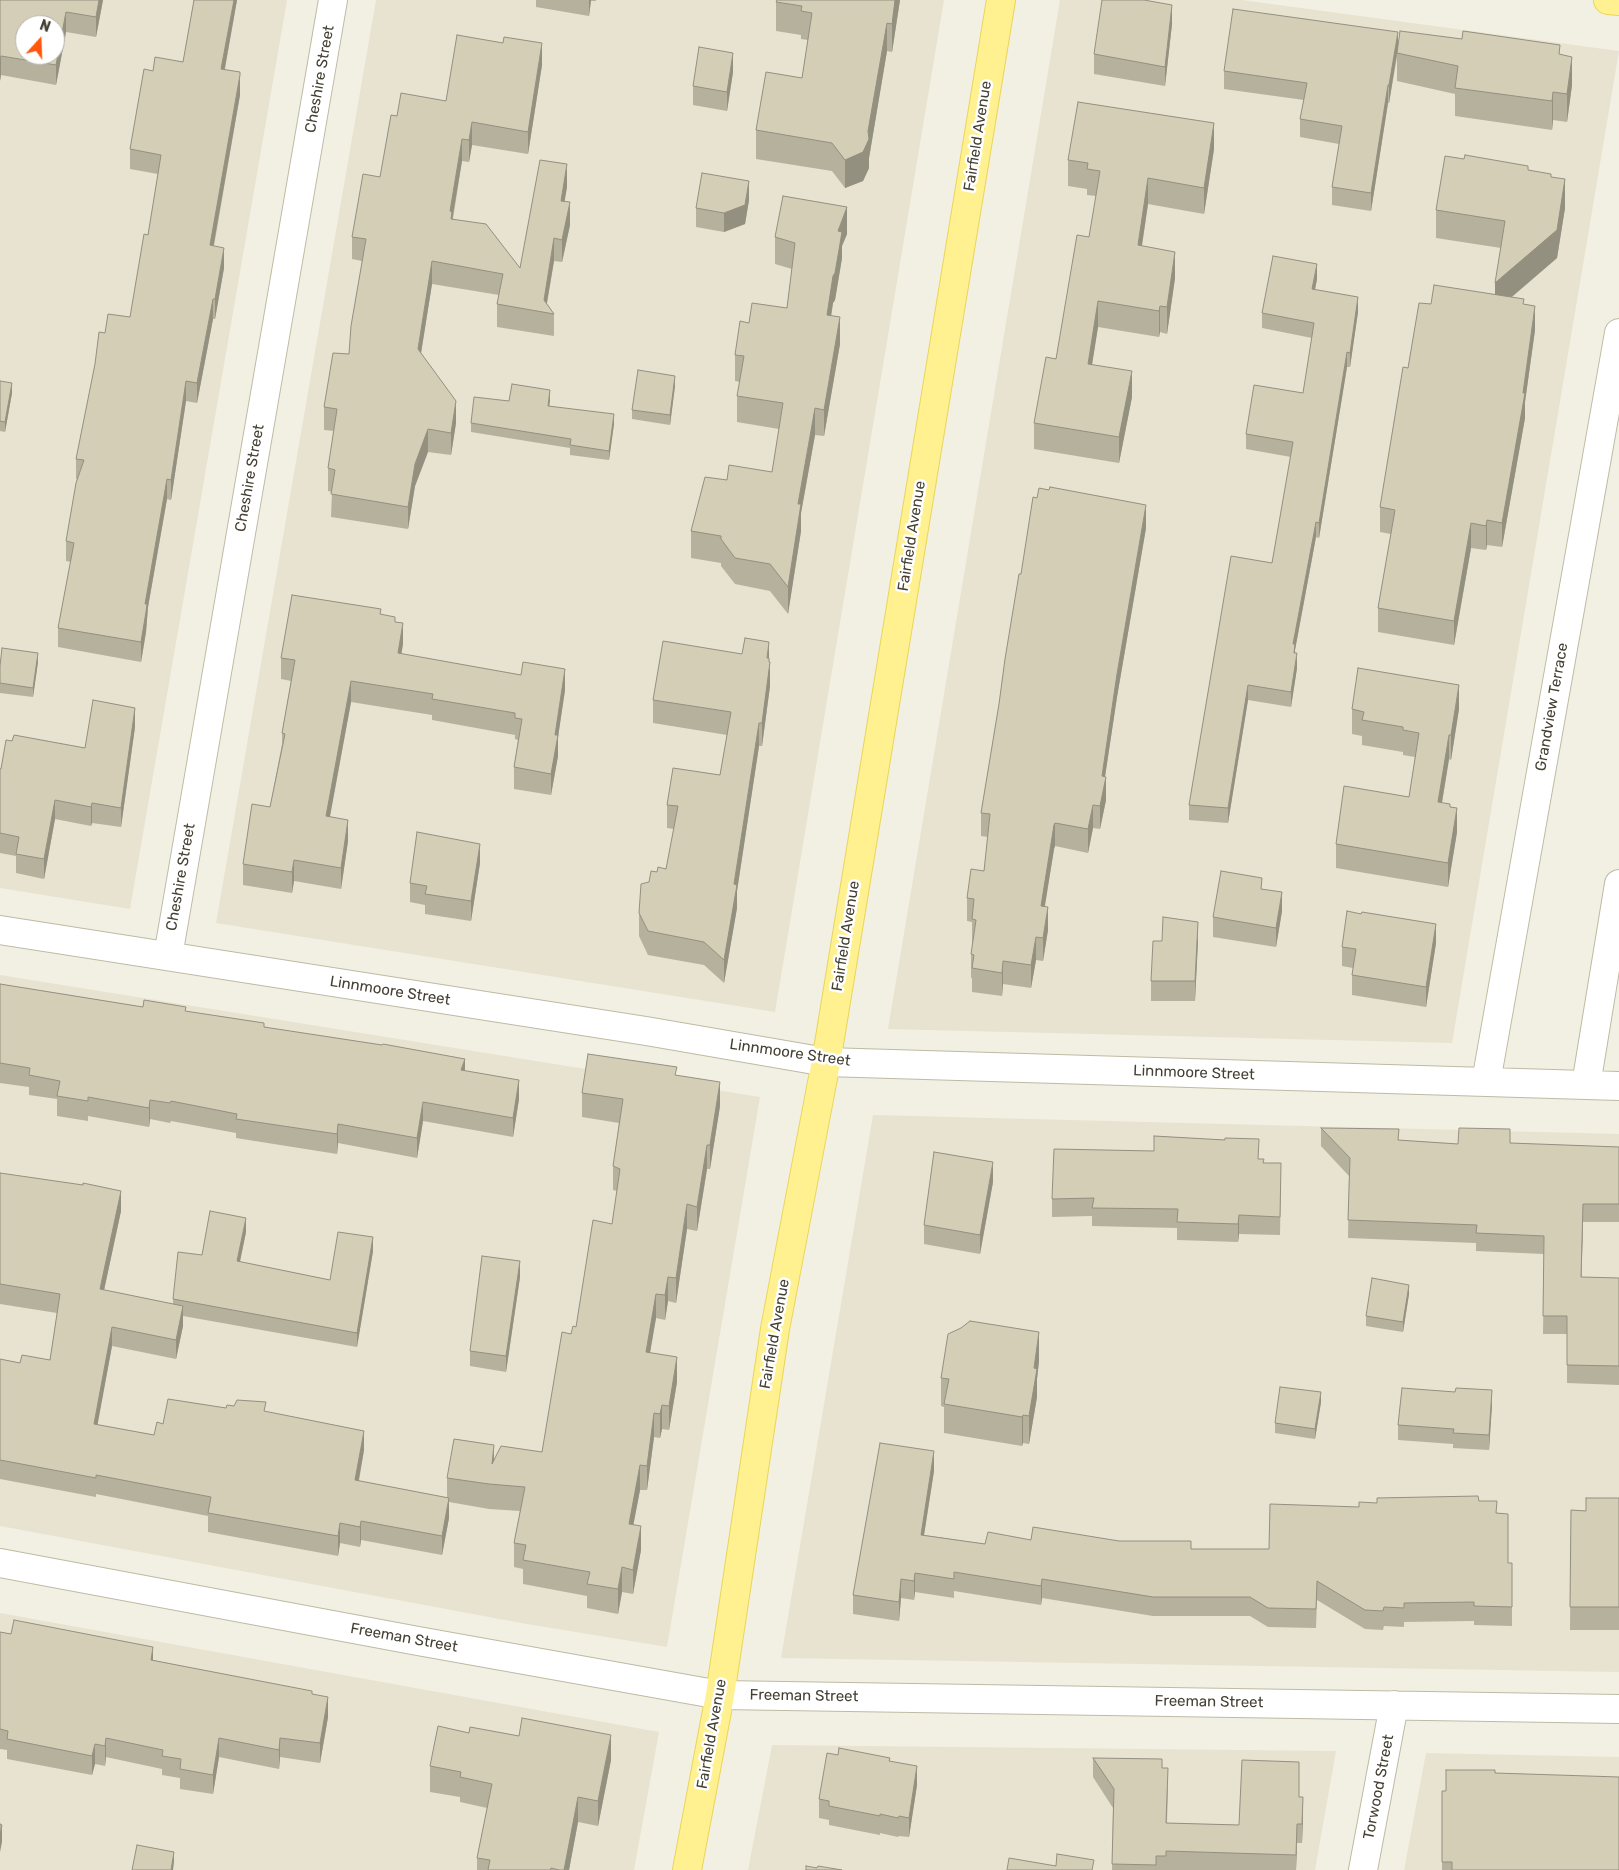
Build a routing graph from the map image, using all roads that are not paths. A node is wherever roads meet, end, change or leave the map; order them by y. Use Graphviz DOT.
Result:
graph roads {
  1 [pos="333,0"];
  2 [pos="1001,0"];
  3 [pos="1608,0"];
  4 [pos="1619,2"];
  5 [pos="1619,333"];
  6 [pos="1619,884"];
  7 [pos="0,930"];
  8 [pos="168,956"];
  9 [pos="826,1062"];
  10 [pos="1486,1082"];
  11 [pos="1586,1085"];
  12 [pos="1619,1086"];
  13 [pos="0,1563"];
  14 [pos="720,1695"];
  15 [pos="1394,1705"];
  16 [pos="1619,1709"];
  17 [pos="687,1870"];
  18 [pos="1363,1870"];
  1 -- 8 [label="street, Cheshire Street"];
  2 -- 9 [label="main road, Fairfield Avenue"];
  3 -- 4 [label="main road"];
  5 -- 10 [label="street, Grandview Terrace"];
  6 -- 11 [label="street"];
  7 -- 8 [label="street, Linnmoore Street"];
  8 -- 9 [label="street, Linnmoore Street"];
  9 -- 10 [label="street, Linnmoore Street"];
  9 -- 14 [label="main road, Fairfield Avenue"];
  10 -- 11 [label="street, Linnmoore Street"];
  11 -- 12 [label="street, Linnmoore Street"];
  13 -- 14 [label="street, Freeman Street"];
  14 -- 15 [label="street, Freeman Street"];
  14 -- 17 [label="main road, Fairfield Avenue"];
  15 -- 16 [label="street, Freeman Street"];
  15 -- 18 [label="street, Torwood Street"];
}
